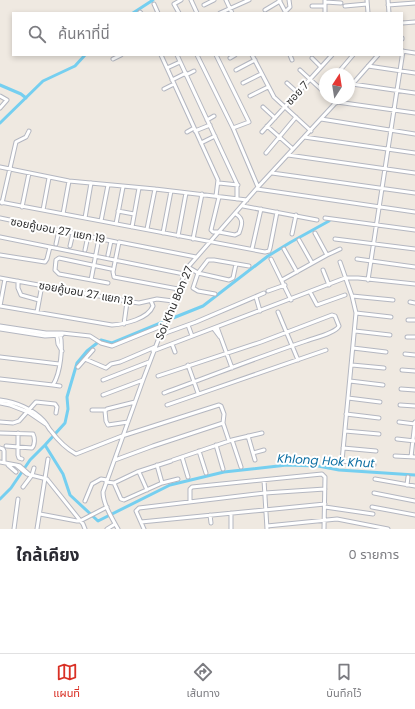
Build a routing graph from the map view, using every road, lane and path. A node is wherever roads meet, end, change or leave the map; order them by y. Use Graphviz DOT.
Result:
graph roads {
  1 [pos="181,0"];
  2 [pos="191,0"];
  3 [pos="214,0"];
  4 [pos="226,0"];
  5 [pos="249,0"];
  6 [pos="289,0"];
  7 [pos="388,0"];
  8 [pos="280,1"];
  9 [pos="325,1"];
  10 [pos="342,2"];
  11 [pos="367,2"];
  12 [pos="415,3"];
  13 [pos="154,4"];
  14 [pos="204,5"];
  15 [pos="388,5"];
  16 [pos="312,6"];
  17 [pos="325,6"];
  18 [pos="345,6"];
  19 [pos="230,8"];
  20 [pos="265,10"];
  21 [pos="158,12"];
  22 [pos="178,12"];
  23 [pos="197,12"];
  24 [pos="222,12"];
  25 [pos="232,12"];
  26 [pos="285,12"];
  27 [pos="325,12"];
  28 [pos="368,12"];
  29 [pos="389,12"];
  30 [pos="415,22"];
  31 [pos="403,23"];
  32 [pos="403,51"];
  33 [pos="415,53"];
  34 [pos="119,56"];
  35 [pos="161,56"];
  36 [pos="177,56"];
  37 [pos="197,56"];
  38 [pos="216,56"];
  39 [pos="233,56"];
  40 [pos="253,56"];
  41 [pos="290,56"];
  42 [pos="331,56"];
  43 [pos="352,56"];
  44 [pos="377,56"];
  45 [pos="401,56"];
  46 [pos="230,58"];
  47 [pos="312,58"];
  48 [pos="113,59"];
  49 [pos="255,60"];
  50 [pos="292,60"];
  51 [pos="180,62"];
  52 [pos="368,66"];
  53 [pos="321,67"];
  54 [pos="167,68"];
  55 [pos="342,68"];
  56 [pos="236,70"];
  57 [pos="300,70"];
  58 [pos="400,70"];
  59 [pos="194,71"];
  60 [pos="415,73"];
  61 [pos="186,74"];
  62 [pos="261,74"];
  63 [pos="310,79"];
  64 [pos="172,80"];
  65 [pos="355,81"];
  66 [pos="243,83"];
  67 [pos="287,83"];
  68 [pos="174,84"];
  69 [pos="355,84"];
  70 [pos="319,86"];
  71 [pos="268,87"];
  72 [pos="164,89"];
  73 [pos="397,91"];
  74 [pos="298,93"];
  75 [pos="415,93"];
  76 [pos="0,96"];
  77 [pos="250,96"];
  78 [pos="335,104"];
  79 [pos="351,104"];
  80 [pos="263,107"];
  81 [pos="284,107"];
  82 [pos="0,108"];
  83 [pos="394,110"];
  84 [pos="415,113"];
  85 [pos="214,116"];
  86 [pos="296,117"];
  87 [pos="274,118"];
  88 [pos="321,119"];
  89 [pos="207,120"];
  90 [pos="210,125"];
  91 [pos="267,126"];
  92 [pos="233,128"];
  93 [pos="195,130"];
  94 [pos="390,130"];
  95 [pos="28,131"];
  96 [pos="311,131"];
  97 [pos="187,132"];
  98 [pos="262,132"];
  99 [pos="415,134"];
  100 [pos="215,136"];
  101 [pos="280,137"];
  102 [pos="304,137"];
  103 [pos="201,143"];
  104 [pos="388,148"];
  105 [pos="293,149"];
  106 [pos="415,152"];
  107 [pos="266,153"];
  108 [pos="288,155"];
  109 [pos="0,167"];
  110 [pos="385,168"];
  111 [pos="9,169"];
  112 [pos="29,173"];
  113 [pos="272,173"];
  114 [pos="415,173"];
  115 [pos="49,178"];
  116 [pos="69,182"];
  117 [pos="91,183"];
  118 [pos="219,183"];
  119 [pos="108,185"];
  120 [pos="238,185"];
  121 [pos="123,186"];
  122 [pos="139,188"];
  123 [pos="258,188"];
  124 [pos="382,188"];
  125 [pos="155,189"];
  126 [pos="171,191"];
  127 [pos="186,193"];
  128 [pos="415,193"];
  129 [pos="202,194"];
  130 [pos="217,196"];
  131 [pos="237,199"];
  132 [pos="247,200"];
  133 [pos="1,203"];
  134 [pos="243,206"];
  135 [pos="22,207"];
  136 [pos="379,207"];
  137 [pos="261,209"];
  138 [pos="43,210"];
  139 [pos="118,210"];
  140 [pos="277,212"];
  141 [pos="415,212"];
  142 [pos="63,214"];
  143 [pos="134,214"];
  144 [pos="236,214"];
  145 [pos="296,216"];
  146 [pos="0,218"];
  147 [pos="85,218"];
  148 [pos="325,218"];
  149 [pos="317,220"];
  150 [pos="101,221"];
  151 [pos="116,224"];
  152 [pos="376,225"];
  153 [pos="132,227"];
  154 [pos="59,230"];
  155 [pos="147,230"];
  156 [pos="415,230"];
  157 [pos="219,232"];
  158 [pos="73,233"];
  159 [pos="163,233"];
  160 [pos="315,233"];
  161 [pos="292,234"];
  162 [pos="88,236"];
  163 [pos="178,236"];
  164 [pos="0,237"];
  165 [pos="98,238"];
  166 [pos="193,239"];
  167 [pos="335,239"];
  168 [pos="299,240"];
  169 [pos="111,241"];
  170 [pos="211,241"];
  171 [pos="117,242"];
  172 [pos="374,243"];
  173 [pos="56,244"];
  174 [pos="70,246"];
  175 [pos="50,247"];
  176 [pos="252,249"];
  177 [pos="284,249"];
  178 [pos="340,249"];
  179 [pos="415,249"];
  180 [pos="85,250"];
  181 [pos="327,254"];
  182 [pos="0,255"];
  183 [pos="108,255"];
  184 [pos="95,256"];
  185 [pos="196,257"];
  186 [pos="272,259"];
  187 [pos="357,259"];
  188 [pos="115,260"];
  189 [pos="340,262"];
  190 [pos="371,262"];
  191 [pos="312,263"];
  192 [pos="236,264"];
  193 [pos="93,265"];
  194 [pos="249,266"];
  195 [pos="188,267"];
  196 [pos="415,268"];
  197 [pos="111,269"];
  198 [pos="323,270"];
  199 [pos="297,272"];
  200 [pos="198,273"];
  201 [pos="184,274"];
  202 [pos="0,278"];
  203 [pos="345,278"];
  204 [pos="5,279"];
  205 [pos="91,280"];
  206 [pos="282,280"];
  207 [pos="368,280"];
  208 [pos="18,281"];
  209 [pos="108,283"];
  210 [pos="415,284"];
  211 [pos="42,285"];
  212 [pos="285,285"];
  213 [pos="329,285"];
  214 [pos="178,289"];
  215 [pos="268,291"];
  216 [pos="310,292"];
  217 [pos="264,293"];
  218 [pos="215,294"];
  219 [pos="345,295"];
  220 [pos="352,296"];
  221 [pos="256,297"];
  222 [pos="39,300"];
  223 [pos="292,300"];
  224 [pos="393,300"];
  225 [pos="150,301"];
  226 [pos="173,301"];
  227 [pos="127,302"];
  228 [pos="410,302"];
  229 [pos="415,303"];
  230 [pos="0,306"];
  231 [pos="260,311"];
  232 [pos="37,312"];
  233 [pos="278,312"];
  234 [pos="356,313"];
  235 [pos="391,317"];
  236 [pos="408,320"];
  237 [pos="415,320"];
  238 [pos="124,324"];
  239 [pos="164,325"];
  240 [pos="188,325"];
  241 [pos="0,327"];
  242 [pos="216,328"];
  243 [pos="354,331"];
  244 [pos="286,332"];
  245 [pos="59,334"];
  246 [pos="160,335"];
  247 [pos="390,335"];
  248 [pos="192,336"];
  249 [pos="407,337"];
  250 [pos="415,337"];
  251 [pos="172,344"];
  252 [pos="292,346"];
  253 [pos="155,347"];
  254 [pos="353,348"];
  255 [pos="93,350"];
  256 [pos="326,350"];
  257 [pos="154,351"];
  258 [pos="175,352"];
  259 [pos="386,352"];
  260 [pos="226,353"];
  261 [pos="404,354"];
  262 [pos="415,355"];
  263 [pos="0,357"];
  264 [pos="85,359"];
  265 [pos="298,360"];
  266 [pos="149,362"];
  267 [pos="59,364"];
  268 [pos="188,365"];
  269 [pos="352,365"];
  270 [pos="78,367"];
  271 [pos="232,368"];
  272 [pos="384,368"];
  273 [pos="402,370"];
  274 [pos="415,371"];
  275 [pos="158,376"];
  276 [pos="0,378"];
  277 [pos="103,380"];
  278 [pos="143,380"];
  279 [pos="350,381"];
  280 [pos="194,382"];
  281 [pos="53,385"];
  282 [pos="383,385"];
  283 [pos="60,386"];
  284 [pos="401,389"];
  285 [pos="415,390"];
  286 [pos="164,393"];
  287 [pos="198,393"];
  288 [pos="103,394"];
  289 [pos="348,398"];
  290 [pos="0,400"];
  291 [pos="135,402"];
  292 [pos="380,402"];
  293 [pos="0,403"];
  294 [pos="8,403"];
  295 [pos="167,405"];
  296 [pos="400,405"];
  297 [pos="415,406"];
  298 [pos="92,410"];
  299 [pos="105,410"];
  300 [pos="28,411"];
  301 [pos="56,413"];
  302 [pos="346,414"];
  303 [pos="379,418"];
  304 [pos="0,422"];
  305 [pos="128,422"];
  306 [pos="399,422"];
  307 [pos="223,423"];
  308 [pos="415,423"];
  309 [pos="345,431"];
  310 [pos="0,433"];
  311 [pos="262,433"];
  312 [pos="18,434"];
  313 [pos="378,434"];
  314 [pos="122,436"];
  315 [pos="248,436"];
  316 [pos="397,438"];
  317 [pos="414,440"];
  318 [pos="230,441"];
  319 [pos="216,445"];
  320 [pos="6,446"];
  321 [pos="18,447"];
  322 [pos="0,448"];
  323 [pos="343,448"];
  324 [pos="264,450"];
  325 [pos="199,451"];
  326 [pos="376,451"];
  327 [pos="253,453"];
  328 [pos="395,456"];
  329 [pos="182,457"];
  330 [pos="413,457"];
  331 [pos="22,459"];
  332 [pos="48,460"];
  333 [pos="115,460"];
  334 [pos="255,460"];
  335 [pos="2,462"];
  336 [pos="8,465"];
  337 [pos="157,465"];
  338 [pos="374,465"];
  339 [pos="240,467"];
  340 [pos="34,468"];
  341 [pos="223,469"];
  342 [pos="16,472"];
  343 [pos="139,472"];
  344 [pos="206,473"];
  345 [pos="29,474"];
  346 [pos="188,477"];
  347 [pos="408,477"];
  348 [pos="45,478"];
  349 [pos="178,479"];
  350 [pos="375,479"];
  351 [pos="264,480"];
  352 [pos="107,481"];
  353 [pos="114,483"];
  354 [pos="162,483"];
  355 [pos="407,485"];
  356 [pos="415,486"];
  357 [pos="23,487"];
  358 [pos="325,488"];
  359 [pos="147,490"];
  360 [pos="265,493"];
  361 [pos="374,493"];
  362 [pos="18,499"];
  363 [pos="85,501"];
  364 [pos="190,502"];
  365 [pos="415,502"];
  366 [pos="325,506"];
  367 [pos="77,507"];
  368 [pos="107,507"];
  369 [pos="372,507"];
  370 [pos="73,510"];
  371 [pos="266,510"];
  372 [pos="231,513"];
  373 [pos="40,514"];
  374 [pos="373,514"];
  375 [pos="210,515"];
  376 [pos="415,515"];
  377 [pos="80,521"];
  378 [pos="324,521"];
  379 [pos="141,522"];
  380 [pos="211,523"];
  381 [pos="115,524"];
  382 [pos="267,528"];
  383 [pos="14,529"];
  384 [pos="37,529"];
  385 [pos="85,529"];
  386 [pos="107,529"];
  387 [pos="118,529"];
  388 [pos="144,529"];
  389 [pos="231,529"];
  390 [pos="324,529"];
  391 [pos="388,529"];
  1 -- 22 [label="street"];
  2 -- 23 [label="street"];
  3 -- 14 [label="street"];
  4 -- 19 [label="street"];
  5 -- 19 [label="street"];
  6 -- 26 [label="street"];
  7 -- 15 [label="street"];
  8 -- 20 [label="street"];
  8 -- 26 [label="street"];
  9 -- 10 [label="street"];
  9 -- 17 [label="street"];
  11 -- 18 [label="street"];
  11 -- 28 [label="street"];
  12 -- 15 [label="street"];
  13 -- 21 [label="street"];
  15 -- 29 [label="street"];
  16 -- 17 [label="street"];
  17 -- 27 [label="street"];
  19 -- 24 [label="street"];
  19 -- 25 [label="street"];
  30 -- 31 [label="street"];
  32 -- 33 [label="street"];
  34 -- 48 [label="street"];
  35 -- 54 [label="street"];
  36 -- 51 [label="street"];
  37 -- 92 [label="street"];
  38 -- 92 [label="street"];
  39 -- 46 [label="street"];
  40 -- 49 [label="street"];
  41 -- 50 [label="street"];
  42 -- 53 [label="street, ซอย 7"];
  43 -- 55 [label="street"];
  44 -- 52 [label="street"];
  45 -- 58 [label="street"];
  47 -- 53 [label="street"];
  49 -- 56 [label="street"];
  49 -- 62 [label="street"];
  51 -- 54 [label="street"];
  51 -- 61 [label="street"];
  52 -- 58 [label="street"];
  52 -- 65 [label="street"];
  53 -- 63 [label="street, ซอย 7"];
  54 -- 64 [label="street"];
  57 -- 63 [label="street"];
  58 -- 60 [label="street"];
  58 -- 73 [label="street"];
  59 -- 61 [label="street"];
  61 -- 64 [label="street"];
  61 -- 89 [label="street"];
  62 -- 66 [label="street"];
  62 -- 71 [label="street"];
  63 -- 70 [label="street"];
  63 -- 74 [label="street, ซอย 7"];
  64 -- 68 [label="street"];
  67 -- 74 [label="street"];
  68 -- 72 [label="street"];
  68 -- 93 [label="street"];
  69 -- 73 [label="street"];
  71 -- 77 [label="street"];
  71 -- 81 [label="street"];
  73 -- 75 [label="street"];
  73 -- 83 [label="street"];
  74 -- 81 [label="street, ซอย 7"];
  76 -- 82 [label="street"];
  78 -- 88 [label="street, Soi Khu Bon 27"];
  79 -- 83 [label="street"];
  80 -- 87 [label="street"];
  81 -- 86 [label="street"];
  81 -- 87 [label="street, ซอย 7"];
  83 -- 84 [label="street"];
  83 -- 94 [label="street"];
  85 -- 89 [label="street"];
  86 -- 96 [label="street"];
  86 -- 101 [label="street"];
  87 -- 91 [label="street, ซอย 7"];
  88 -- 94 [label="street"];
  88 -- 96 [label="street, Soi Khu Bon 27"];
  89 -- 90 [label="street"];
  90 -- 93 [label="street"];
  90 -- 100 [label="street"];
  91 -- 98 [label="street, ซอย 7"];
  91 -- 101 [label="street"];
  92 -- 123 [label="street"];
  93 -- 97 [label="street"];
  93 -- 103 [label="street"];
  94 -- 99 [label="street"];
  94 -- 104 [label="street"];
  95 -- 111 [label="street"];
  96 -- 102 [label="street, Soi Khu Bon 27"];
  100 -- 103 [label="street"];
  100 -- 120 [label="street"];
  101 -- 105 [label="street"];
  101 -- 107 [label="street"];
  102 -- 104 [label="street"];
  102 -- 105 [label="street, Soi Khu Bon 27"];
  103 -- 118 [label="street"];
  104 -- 106 [label="street"];
  104 -- 110 [label="street"];
  105 -- 108 [label="street, Soi Khu Bon 27"];
  108 -- 110 [label="street"];
  108 -- 113 [label="street, Soi Khu Bon 27"];
  109 -- 111 [label="street"];
  110 -- 114 [label="street"];
  110 -- 124 [label="street"];
  111 -- 112 [label="street"];
  111 -- 133 [label="street"];
  112 -- 115 [label="street"];
  112 -- 135 [label="street"];
  113 -- 123 [label="street, Soi Khu Bon 27"];
  113 -- 124 [label="street"];
  115 -- 116 [label="street"];
  115 -- 138 [label="street"];
  116 -- 117 [label="street"];
  116 -- 142 [label="street"];
  117 -- 119 [label="street"];
  117 -- 147 [label="street"];
  118 -- 120 [label="street"];
  118 -- 130 [label="street"];
  119 -- 121 [label="street"];
  119 -- 150 [label="street"];
  120 -- 131 [label="street"];
  121 -- 122 [label="street"];
  121 -- 139 [label="street"];
  122 -- 125 [label="street"];
  122 -- 143 [label="street"];
  123 -- 132 [label="street, Soi Khu Bon 27"];
  123 -- 136 [label="street"];
  124 -- 128 [label="street"];
  124 -- 136 [label="street"];
  125 -- 126 [label="street"];
  125 -- 155 [label="street"];
  126 -- 127 [label="street"];
  126 -- 159 [label="street"];
  127 -- 129 [label="street"];
  127 -- 163 [label="street"];
  129 -- 130 [label="street"];
  129 -- 166 [label="street"];
  130 -- 131 [label="street"];
  130 -- 157 [label="street"];
  131 -- 132 [label="street"];
  132 -- 134 [label="street, Soi Khu Bon 27"];
  133 -- 135 [label="street"];
  134 -- 137 [label="street"];
  134 -- 144 [label="street, Soi Khu Bon 27"];
  135 -- 138 [label="street"];
  136 -- 141 [label="street"];
  136 -- 152 [label="street"];
  137 -- 140 [label="street"];
  137 -- 176 [label="street"];
  138 -- 142 [label="street"];
  139 -- 143 [label="street"];
  139 -- 151 [label="street"];
  140 -- 145 [label="street"];
  140 -- 176 [label="street"];
  142 -- 147 [label="street"];
  143 -- 153 [label="street"];
  144 -- 157 [label="street, Soi Khu Bon 27"];
  144 -- 157 [label="street"];
  145 -- 149 [label="street"];
  145 -- 161 [label="street"];
  146 -- 154 [label="street, ซอยคู้บอน 27 แยก 19"];
  147 -- 150 [label="street"];
  148 -- 152 [label="street"];
  150 -- 151 [label="street"];
  151 -- 153 [label="street"];
  152 -- 156 [label="street"];
  152 -- 172 [label="street"];
  153 -- 155 [label="street"];
  154 -- 158 [label="street, ซอยคู้บอน 27 แยก 19"];
  154 -- 173 [label="street"];
  155 -- 159 [label="street"];
  157 -- 170 [label="street, Soi Khu Bon 27"];
  158 -- 162 [label="street, ซอยคู้บอน 27 แยก 19"];
  158 -- 174 [label="street"];
  159 -- 163 [label="street"];
  160 -- 181 [label="street"];
  162 -- 165 [label="street, ซอยคู้บอน 27 แยก 19"];
  162 -- 180 [label="street"];
  163 -- 166 [label="street"];
  164 -- 175 [label="street"];
  165 -- 169 [label="street, ซอยคู้บอน 27 แยก 19"];
  165 -- 184 [label="street"];
  166 -- 170 [label="street"];
  167 -- 172 [label="street"];
  168 -- 191 [label="street"];
  169 -- 171 [label="street, ซอยคู้บอน 27 แยก 19"];
  169 -- 183 [label="street"];
  170 -- 176 [label="street"];
  170 -- 185 [label="street, Soi Khu Bon 27"];
  171 -- 185 [label="street, ซอยคู้บอน 27 แยก 19"];
  171 -- 188 [label="street"];
  172 -- 179 [label="street"];
  172 -- 190 [label="street"];
  175 -- 182 [label="street"];
  175 -- 184 [label="street"];
  177 -- 199 [label="street"];
  178 -- 181 [label="street"];
  181 -- 191 [label="street"];
  184 -- 188 [label="street"];
  184 -- 193 [label="street"];
  185 -- 195 [label="street, Soi Khu Bon 27"];
  186 -- 206 [label="street"];
  187 -- 190 [label="street"];
  188 -- 201 [label="street"];
  188 -- 214 [label="street"];
  189 -- 203 [label="street"];
  190 -- 196 [label="street"];
  190 -- 207 [label="street"];
  191 -- 199 [label="street"];
  192 -- 194 [label="street"];
  192 -- 200 [label="street"];
  192 -- 200 [label="street"];
  193 -- 197 [label="street"];
  193 -- 205 [label="street"];
  193 -- 205 [label="street"];
  195 -- 200 [label="street"];
  195 -- 201 [label="street, Soi Khu Bon 27"];
  198 -- 213 [label="street"];
  199 -- 206 [label="street"];
  200 -- 218 [label="street"];
  201 -- 214 [label="street, Soi Khu Bon 27"];
  202 -- 204 [label="street, ซอยคู้บอน 27 แยก 13"];
  203 -- 207 [label="street"];
  203 -- 213 [label="street"];
  203 -- 220 [label="street"];
  204 -- 208 [label="street, ซอยคู้บอน 27 แยก 13"];
  204 -- 230 [label="street"];
  205 -- 209 [label="street"];
  206 -- 212 [label="street"];
  207 -- 210 [label="street"];
  208 -- 211 [label="street, ซอยคู้บอน 27 แยก 13"];
  208 -- 222 [label="street"];
  211 -- 222 [label="street"];
  211 -- 227 [label="street, ซอยคู้บอน 27 แยก 13"];
  212 -- 215 [label="street"];
  212 -- 223 [label="street"];
  213 -- 216 [label="street"];
  214 -- 226 [label="street, Soi Khu Bon 27"];
  216 -- 219 [label="street"];
  216 -- 223 [label="street"];
  217 -- 221 [label="street"];
  220 -- 224 [label="street"];
  220 -- 234 [label="street"];
  221 -- 231 [label="street"];
  221 -- 240 [label="street"];
  222 -- 232 [label="street"];
  223 -- 231 [label="street"];
  225 -- 226 [label="street, ซอยคู้บอน 27 แยก 13"];
  225 -- 227 [label="street, ซอยคู้บอน 27 แยก 13"];
  225 -- 238 [label="street"];
  226 -- 239 [label="street, Soi Khu Bon 27"];
  227 -- 238 [label="street"];
  228 -- 229 [label="street"];
  230 -- 232 [label="street"];
  231 -- 242 [label="street"];
  232 -- 238 [label="street"];
  233 -- 244 [label="street"];
  234 -- 235 [label="street"];
  234 -- 243 [label="street"];
  236 -- 237 [label="street"];
  239 -- 245 [label="street"];
  239 -- 246 [label="street, Soi Khu Bon 27"];
  240 -- 246 [label="street"];
  240 -- 248 [label="street"];
  241 -- 245 [label="street"];
  242 -- 248 [label="street"];
  242 -- 260 [label="street"];
  243 -- 247 [label="street"];
  243 -- 254 [label="street"];
  244 -- 252 [label="street"];
  244 -- 252 [label="street"];
  244 -- 260 [label="street"];
  245 -- 267 [label="street"];
  246 -- 253 [label="street, Soi Khu Bon 27"];
  248 -- 251 [label="street"];
  249 -- 250 [label="street"];
  251 -- 257 [label="street"];
  251 -- 258 [label="street"];
  252 -- 265 [label="street"];
  252 -- 271 [label="street"];
  253 -- 257 [label="street, Soi Khu Bon 27"];
  253 -- 264 [label="street"];
  254 -- 259 [label="street"];
  254 -- 269 [label="street"];
  255 -- 264 [label="street"];
  256 -- 265 [label="street"];
  257 -- 266 [label="street, Soi Khu Bon 27"];
  260 -- 268 [label="street"];
  260 -- 271 [label="street"];
  261 -- 262 [label="street"];
  263 -- 267 [label="street"];
  264 -- 270 [label="street"];
  265 -- 287 [label="street"];
  266 -- 277 [label="street"];
  266 -- 278 [label="street, Soi Khu Bon 27"];
  267 -- 281 [label="street"];
  268 -- 275 [label="street"];
  268 -- 280 [label="street"];
  269 -- 272 [label="street"];
  269 -- 279 [label="street"];
  271 -- 280 [label="street"];
  273 -- 274 [label="street"];
  276 -- 281 [label="street"];
  278 -- 288 [label="street"];
  278 -- 291 [label="street, Soi Khu Bon 27"];
  279 -- 282 [label="street"];
  279 -- 289 [label="street"];
  280 -- 286 [label="street"];
  280 -- 287 [label="street"];
  281 -- 283 [label="street"];
  284 -- 285 [label="street"];
  287 -- 295 [label="street"];
  289 -- 292 [label="street"];
  289 -- 302 [label="street"];
  290 -- 294 [label="street"];
  291 -- 299 [label="street"];
  291 -- 305 [label="street, Soi Khu Bon 27"];
  293 -- 294 [label="street"];
  294 -- 300 [label="street"];
  296 -- 297 [label="street"];
  298 -- 299 [label="street"];
  299 -- 305 [label="street"];
  300 -- 301 [label="street"];
  300 -- 304 [label="street"];
  300 -- 314 [label="street"];
  302 -- 303 [label="street"];
  302 -- 309 [label="street"];
  305 -- 314 [label="street, Soi Khu Bon 27"];
  306 -- 308 [label="street"];
  307 -- 314 [label="street"];
  307 -- 318 [label="street"];
  307 -- 333 [label="street"];
  308 -- 317 [label="street"];
  309 -- 313 [label="street"];
  309 -- 323 [label="street"];
  310 -- 312 [label="street"];
  311 -- 315 [label="street"];
  312 -- 321 [label="street"];
  312 -- 321 [label="street"];
  314 -- 333 [label="street, Soi Khu Bon 27"];
  315 -- 318 [label="street"];
  315 -- 327 [label="street"];
  316 -- 317 [label="street"];
  317 -- 330 [label="street"];
  318 -- 319 [label="street"];
  318 -- 339 [label="street"];
  319 -- 325 [label="street"];
  319 -- 341 [label="street"];
  320 -- 321 [label="street"];
  321 -- 331 [label="street"];
  322 -- 335 [label="street"];
  323 -- 326 [label="street"];
  323 -- 338 [label="street"];
  324 -- 327 [label="street"];
  325 -- 329 [label="street"];
  325 -- 344 [label="street"];
  327 -- 334 [label="street"];
  328 -- 330 [label="street"];
  329 -- 337 [label="street"];
  329 -- 346 [label="street"];
  332 -- 348 [label="street"];
  333 -- 352 [label="street, Soi Khu Bon 27"];
  335 -- 336 [label="street"];
  336 -- 342 [label="street"];
  336 -- 345 [label="street"];
  337 -- 343 [label="street"];
  337 -- 354 [label="street"];
  340 -- 345 [label="street"];
  343 -- 353 [label="street"];
  343 -- 359 [label="street"];
  345 -- 348 [label="street"];
  345 -- 357 [label="street"];
  347 -- 355 [label="street"];
  348 -- 370 [label="street"];
  348 -- 373 [label="street"];
  349 -- 354 [label="street"];
  350 -- 355 [label="street"];
  351 -- 358 [label="street"];
  351 -- 360 [label="street"];
  351 -- 364 [label="street"];
  352 -- 353 [label="street"];
  352 -- 363 [label="street"];
  352 -- 368 [label="street, Soi Khu Bon 27"];
  353 -- 359 [label="street"];
  354 -- 359 [label="street"];
  355 -- 356 [label="street"];
  358 -- 360 [label="street"];
  358 -- 366 [label="street"];
  360 -- 364 [label="street"];
  360 -- 371 [label="street"];
  361 -- 365 [label="street"];
  362 -- 383 [label="street"];
  364 -- 379 [label="street"];
  366 -- 371 [label="street"];
  366 -- 374 [label="street"];
  366 -- 378 [label="street"];
  367 -- 370 [label="street"];
  368 -- 377 [label="street"];
  368 -- 381 [label="street, Soi Khu Bon 27"];
  369 -- 376 [label="street"];
  370 -- 377 [label="street"];
  371 -- 372 [label="street"];
  371 -- 382 [label="street"];
  372 -- 375 [label="street"];
  372 -- 389 [label="street"];
  373 -- 377 [label="street"];
  373 -- 384 [label="street"];
  375 -- 379 [label="street"];
  375 -- 380 [label="street"];
  377 -- 385 [label="street"];
  378 -- 382 [label="street"];
  378 -- 390 [label="street"];
  378 -- 391 [label="street"];
  379 -- 388 [label="street"];
  381 -- 386 [label="street"];
  381 -- 387 [label="street, Soi Khu Bon 27"];
}
